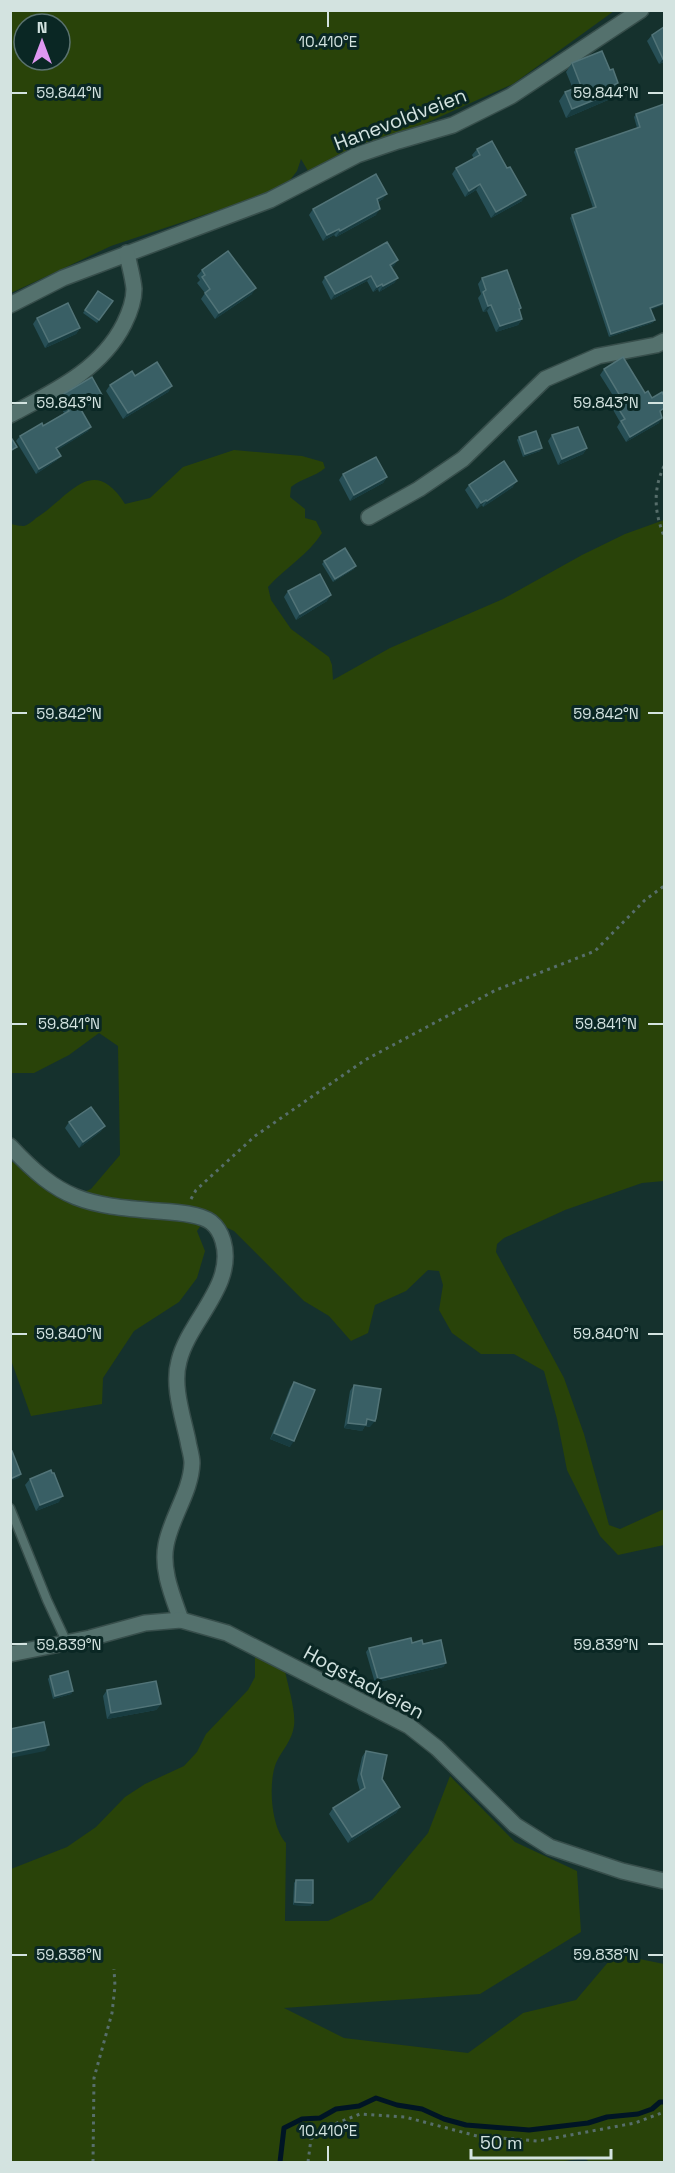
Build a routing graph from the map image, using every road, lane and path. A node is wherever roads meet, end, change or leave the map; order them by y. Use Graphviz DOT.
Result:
graph roads {
  1 [pos="641,10"];
  2 [pos="127,253"];
  3 [pos="10,305"];
  4 [pos="664,341"];
  5 [pos="10,415"];
  6 [pos="664,466"];
  7 [pos="369,517"];
  8 [pos="664,536"];
  9 [pos="664,886"];
  10 [pos="10,1146"];
  11 [pos="184,1213"];
  12 [pos="10,1508"];
  13 [pos="181,1620"];
  14 [pos="67,1643"];
  15 [pos="10,1654"];
  16 [pos="664,1881"];
  17 [pos="114,1970"];
  18 [pos="664,2112"];
  19 [pos="93,2163"];
  20 [pos="308,2163"];
  1 -- 2 [label="street, Hanevoldveien"];
  2 -- 3 [label="street, Hanevoldveien"];
  2 -- 5 [label="street"];
  4 -- 7 [label="street"];
  6 -- 8 [label="path"];
  9 -- 11 [label="path"];
  10 -- 11 [label="street"];
  11 -- 13 [label="street"];
  12 -- 14 [label="lane"];
  13 -- 14 [label="street, Hogstadveien"];
  13 -- 16 [label="street, Hogstadveien"];
  14 -- 15 [label="street, Hogstadveien"];
  17 -- 19 [label="path"];
  18 -- 20 [label="path"];
}
